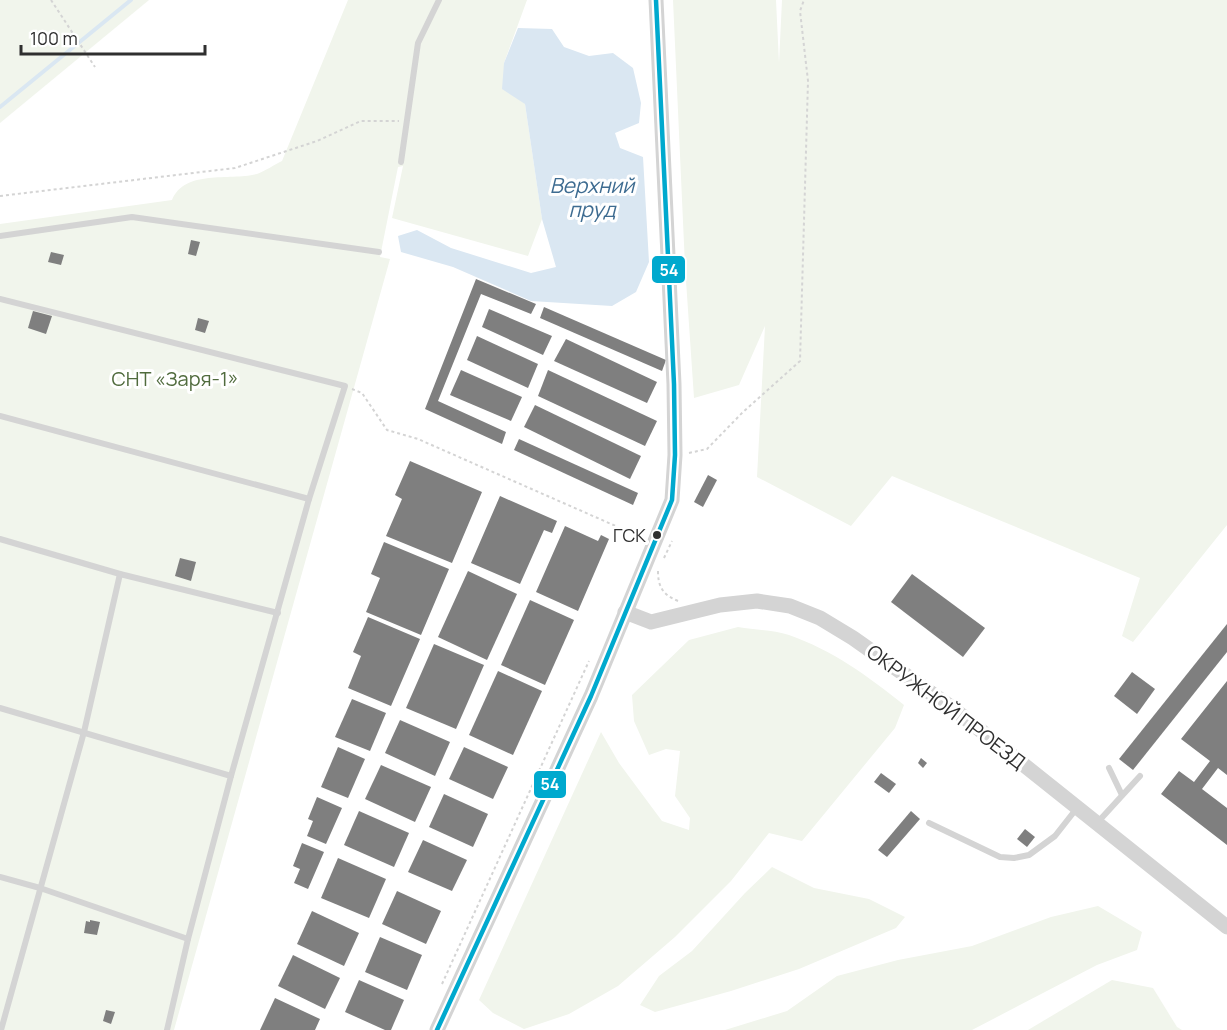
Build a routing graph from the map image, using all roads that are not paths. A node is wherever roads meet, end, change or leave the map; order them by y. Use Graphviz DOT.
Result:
graph roads {
  1 [pos="439,0"];
  2 [pos="656,0"];
  3 [pos="401,162"];
  4 [pos="0,236"];
  5 [pos="379,252"];
  6 [pos="0,299"];
  7 [pos="0,416"];
  8 [pos="309,499"];
  9 [pos="0,539"];
  10 [pos="120,574"];
  11 [pos="625,612"];
  12 [pos="278,613"];
  13 [pos="0,708"];
  14 [pos="84,732"];
  15 [pos="1108,768"];
  16 [pos="231,776"];
  17 [pos="1140,776"];
  18 [pos="1122,795"];
  19 [pos="1077,808"];
  20 [pos="929,823"];
  21 [pos="1097,824"];
  22 [pos="0,877"];
  23 [pos="40,888"];
  24 [pos="1227,927"];
  25 [pos="188,939"];
  26 [pos="1,1030"];
  27 [pos="167,1030"];
  28 [pos="436,1030"];
  1 -- 3 [label="lane"];
  2 -- 11 [label="street"];
  4 -- 5 [label="lane"];
  6 -- 8 [label="lane"];
  7 -- 8 [label="lane"];
  8 -- 12 [label="lane"];
  9 -- 10 [label="lane"];
  10 -- 12 [label="lane"];
  10 -- 14 [label="lane"];
  11 -- 19 [label="street, ОКРУЖНОЙ ПРОЕЗД"];
  11 -- 28 [label="street"];
  12 -- 16 [label="lane"];
  13 -- 14 [label="lane"];
  14 -- 16 [label="lane"];
  14 -- 23 [label="lane"];
  15 -- 18 [label="lane"];
  16 -- 25 [label="lane"];
  17 -- 18 [label="lane"];
  18 -- 21 [label="lane"];
  19 -- 20 [label="lane"];
  19 -- 21 [label="street, ОКРУЖНОЙ ПРОЕЗД"];
  21 -- 24 [label="street, ОКРУЖНОЙ ПРОЕЗД"];
  22 -- 23 [label="lane"];
  23 -- 25 [label="lane"];
  23 -- 26 [label="lane"];
  25 -- 27 [label="lane"];
}
